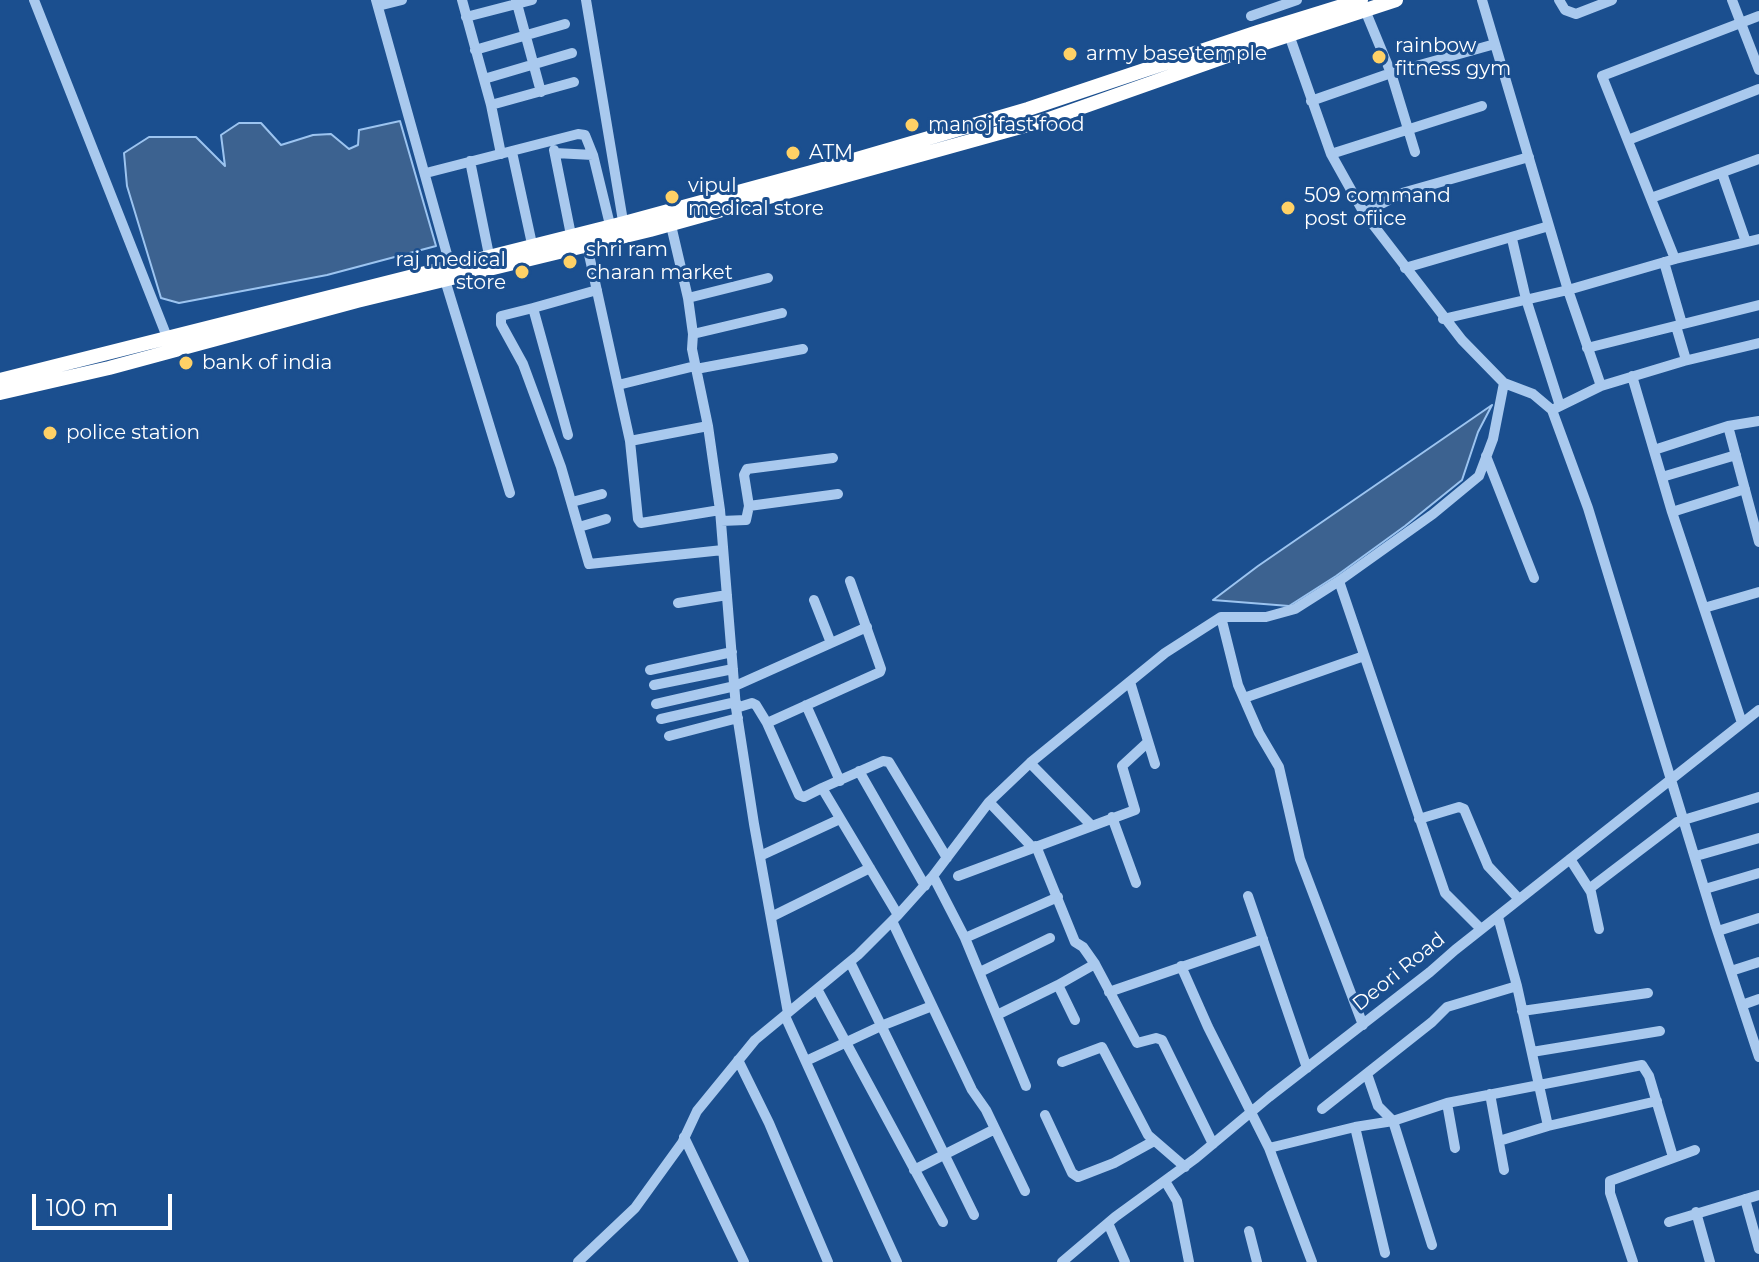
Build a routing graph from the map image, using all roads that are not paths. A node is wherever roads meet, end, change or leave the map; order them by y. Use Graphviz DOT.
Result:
graph roads {
  1 [pos="34,0"];
  2 [pos="402,0"];
  3 [pos="462,0"];
  4 [pos="532,0"];
  5 [pos="586,0"];
  6 [pos="1297,0"];
  7 [pos="1396,0"];
  8 [pos="1482,0"];
  9 [pos="1559,0"];
  10 [pos="1612,0"];
  11 [pos="1732,0"];
  12 [pos="517,2"];
  13 [pos="377,3"];
  14 [pos="1338,4"];
  15 [pos="1363,5"];
  16 [pos="1251,16"];
  17 [pos="1759,16"];
  18 [pos="466,17"];
  19 [pos="1741,23"];
  20 [pos="565,24"];
  21 [pos="1287,30"];
  22 [pos="526,35"];
  23 [pos="1495,44"];
  24 [pos="475,50"];
  25 [pos="572,53"];
  26 [pos="533,64"];
  27 [pos="1759,70"];
  28 [pos="1391,73"];
  29 [pos="484,79"];
  30 [pos="574,82"];
  31 [pos="1759,89"];
  32 [pos="541,92"];
  33 [pos="1311,101"];
  34 [pos="491,105"];
  35 [pos="1482,106"];
  36 [pos="1408,129"];
  37 [pos="552,140"];
  38 [pos="1628,140"];
  39 [pos="1415,152"];
  40 [pos="507,153"];
  41 [pos="555,153"];
  42 [pos="1331,154"];
  43 [pos="593,155"];
  44 [pos="1529,157"];
  45 [pos="1759,159"];
  46 [pos="470,161"];
  47 [pos="426,173"];
  48 [pos="1722,173"];
  49 [pos="1651,198"];
  50 [pos="1364,213"];
  51 [pos="668,218"];
  52 [pos="1549,226"];
  53 [pos="618,231"];
  54 [pos="581,237"];
  55 [pos="1512,239"];
  56 [pos="1759,239"];
  57 [pos="1746,242"];
  58 [pos="532,244"];
  59 [pos="489,255"];
  60 [pos="1670,260"];
  61 [pos="450,265"];
  62 [pos="1405,268"];
  63 [pos="768,278"];
  64 [pos="445,280"];
  65 [pos="597,290"];
  66 [pos="1568,290"];
  67 [pos="688,298"];
  68 [pos="1526,299"];
  69 [pos="1759,305"];
  70 [pos="533,308"];
  71 [pos="782,313"];
  72 [pos="1443,319"];
  73 [pos="1679,325"];
  74 [pos="693,334"];
  75 [pos="1759,343"];
  76 [pos="170,344"];
  77 [pos="1587,348"];
  78 [pos="803,349"];
  79 [pos="1686,360"];
  80 [pos="696,368"];
  81 [pos="1632,376"];
  82 [pos="0,380"];
  83 [pos="1504,383"];
  84 [pos="618,385"];
  85 [pos="1601,386"];
  86 [pos="0,393"];
  87 [pos="1556,408"];
  88 [pos="1759,421"];
  89 [pos="708,426"];
  90 [pos="1728,426"];
  91 [pos="568,435"];
  92 [pos="630,441"];
  93 [pos="1654,450"];
  94 [pos="1736,455"];
  95 [pos="1486,456"];
  96 [pos="833,458"];
  97 [pos="1662,477"];
  98 [pos="1745,489"];
  99 [pos="510,493"];
  100 [pos="602,494"];
  101 [pos="838,494"];
  102 [pos="572,502"];
  103 [pos="749,506"];
  104 [pos="1672,512"];
  105 [pos="720,516"];
  106 [pos="606,519"];
  107 [pos="1757,525"];
  108 [pos="579,527"];
  109 [pos="1759,542"];
  110 [pos="723,550"];
  111 [pos="1534,578"];
  112 [pos="850,581"];
  113 [pos="1339,581"];
  114 [pos="1759,592"];
  115 [pos="727,595"];
  116 [pos="814,600"];
  117 [pos="678,603"];
  118 [pos="1704,608"];
  119 [pos="1221,617"];
  120 [pos="867,627"];
  121 [pos="831,643"];
  122 [pos="732,652"];
  123 [pos="1364,656"];
  124 [pos="733,669"];
  125 [pos="650,670"];
  126 [pos="1130,682"];
  127 [pos="654,685"];
  128 [pos="735,686"];
  129 [pos="1244,698"];
  130 [pos="656,704"];
  131 [pos="806,705"];
  132 [pos="737,710"];
  133 [pos="1758,714"];
  134 [pos="661,719"];
  135 [pos="767,723"];
  136 [pos="1742,723"];
  137 [pos="669,736"];
  138 [pos="1148,742"];
  139 [pos="1030,763"];
  140 [pos="1155,764"];
  141 [pos="859,771"];
  142 [pos="1672,780"];
  143 [pos="840,781"];
  144 [pos="822,788"];
  145 [pos="1759,797"];
  146 [pos="989,802"];
  147 [pos="1112,817"];
  148 [pos="1685,818"];
  149 [pos="840,819"];
  150 [pos="1419,819"];
  151 [pos="1091,825"];
  152 [pos="1759,838"];
  153 [pos="1034,847"];
  154 [pos="760,856"];
  155 [pos="1696,856"];
  156 [pos="947,858"];
  157 [pos="1570,859"];
  158 [pos="870,868"];
  159 [pos="1759,873"];
  160 [pos="933,876"];
  161 [pos="958,876"];
  162 [pos="1136,883"];
  163 [pos="925,886"];
  164 [pos="1589,889"];
  165 [pos="1705,889"];
  166 [pos="1248,896"];
  167 [pos="1058,897"];
  168 [pos="1519,899"];
  169 [pos="771,917"];
  170 [pos="1498,917"];
  171 [pos="895,918"];
  172 [pos="1759,918"];
  173 [pos="1481,929"];
  174 [pos="1599,929"];
  175 [pos="1718,931"];
  176 [pos="965,938"];
  177 [pos="1050,938"];
  178 [pos="1263,939"];
  179 [pos="850,962"];
  180 [pos="1759,962"];
  181 [pos="1095,964"];
  182 [pos="1181,966"];
  183 [pos="1731,971"];
  184 [pos="980,972"];
  185 [pos="1058,985"];
  186 [pos="1517,986"];
  187 [pos="817,989"];
  188 [pos="1109,992"];
  189 [pos="1648,993"];
  190 [pos="1759,999"];
  191 [pos="1742,1005"];
  192 [pos="932,1006"];
  193 [pos="1522,1011"];
  194 [pos="786,1014"];
  195 [pos="997,1015"];
  196 [pos="1075,1020"];
  197 [pos="1363,1025"];
  198 [pos="881,1026"];
  199 [pos="1660,1031"];
  200 [pos="845,1042"];
  201 [pos="1532,1052"];
  202 [pos="1759,1055"];
  203 [pos="738,1060"];
  204 [pos="806,1061"];
  205 [pos="1062,1062"];
  206 [pos="1307,1068"];
  207 [pos="1367,1074"];
  208 [pos="1540,1084"];
  209 [pos="1026,1086"];
  210 [pos="1490,1094"];
  211 [pos="1657,1101"];
  212 [pos="1447,1103"];
  213 [pos="1322,1109"];
  214 [pos="1251,1113"];
  215 [pos="1045,1115"];
  216 [pos="1393,1121"];
  217 [pos="1548,1126"];
  218 [pos="1355,1127"];
  219 [pos="995,1129"];
  220 [pos="684,1137"];
  221 [pos="1154,1141"];
  222 [pos="1499,1141"];
  223 [pos="1213,1144"];
  224 [pos="1269,1148"];
  225 [pos="1455,1148"];
  226 [pos="1695,1150"];
  227 [pos="944,1155"];
  228 [pos="1673,1157"];
  229 [pos="1185,1167"];
  230 [pos="914,1170"];
  231 [pos="1504,1170"];
  232 [pos="1165,1181"];
  233 [pos="1025,1191"];
  234 [pos="1759,1195"];
  235 [pos="1745,1199"];
  236 [pos="1696,1212"];
  237 [pos="974,1215"];
  238 [pos="943,1222"];
  239 [pos="1669,1222"];
  240 [pos="1108,1223"];
  241 [pos="1249,1231"];
  242 [pos="1432,1245"];
  243 [pos="1759,1249"];
  244 [pos="1385,1253"];
  245 [pos="1066,1260"];
  246 [pos="578,1262"];
  247 [pos="744,1262"];
  248 [pos="828,1262"];
  249 [pos="897,1262"];
  250 [pos="1125,1262"];
  251 [pos="1189,1262"];
  252 [pos="1257,1262"];
  253 [pos="1312,1262"];
  254 [pos="1633,1262"];
  255 [pos="1710,1262"];
  1 -- 76 [label="street"];
  2 -- 13 [label="street"];
  3 -- 18 [label="street"];
  4 -- 12 [label="street"];
  5 -- 53 [label="street"];
  6 -- 16 [label="street"];
  7 -- 15 [label="highway"];
  8 -- 23 [label="street"];
  9 -- 10 [label="street"];
  11 -- 19 [label="street"];
  12 -- 18 [label="street"];
  12 -- 22 [label="street"];
  13 -- 47 [label="street"];
  14 -- 15 [label="highway"];
  14 -- 21 [label="highway"];
  15 -- 21 [label="highway"];
  15 -- 28 [label="street"];
  17 -- 19 [label="street"];
  18 -- 24 [label="street"];
  19 -- 27 [label="street"];
  19 -- 38 [label="street"];
  20 -- 22 [label="street"];
  21 -- 33 [label="street"];
  21 -- 51 [label="highway"];
  22 -- 24 [label="street"];
  22 -- 26 [label="street"];
  23 -- 28 [label="street"];
  23 -- 44 [label="street"];
  24 -- 29 [label="street"];
  25 -- 26 [label="street"];
  26 -- 29 [label="street"];
  26 -- 32 [label="street"];
  28 -- 33 [label="street"];
  28 -- 36 [label="street"];
  29 -- 34 [label="street"];
  30 -- 32 [label="street"];
  31 -- 38 [label="street"];
  32 -- 34 [label="street"];
  33 -- 42 [label="street"];
  34 -- 40 [label="street"];
  35 -- 36 [label="street"];
  36 -- 39 [label="street"];
  36 -- 42 [label="street"];
  37 -- 40 [label="street"];
  37 -- 41 [label="street"];
  37 -- 43 [label="street"];
  38 -- 49 [label="street"];
  40 -- 46 [label="street"];
  40 -- 58 [label="street"];
  41 -- 43 [label="street"];
  41 -- 54 [label="street"];
  42 -- 50 [label="street"];
  43 -- 53 [label="street"];
  44 -- 50 [label="street"];
  44 -- 52 [label="street"];
  45 -- 48 [label="street"];
  46 -- 47 [label="street"];
  46 -- 59 [label="street"];
  47 -- 61 [label="street"];
  48 -- 49 [label="street"];
  48 -- 57 [label="street"];
  49 -- 60 [label="street"];
  50 -- 62 [label="street"];
  51 -- 53 [label="highway"];
  51 -- 67 [label="street"];
  52 -- 55 [label="street"];
  52 -- 66 [label="street"];
  53 -- 54 [label="highway"];
  54 -- 58 [label="highway"];
  54 -- 64 [label="highway"];
  54 -- 65 [label="street"];
  55 -- 62 [label="street"];
  55 -- 68 [label="street"];
  56 -- 57 [label="street"];
  57 -- 60 [label="street"];
  58 -- 59 [label="highway"];
  59 -- 61 [label="highway"];
  60 -- 66 [label="street"];
  60 -- 73 [label="street"];
  61 -- 76 [label="highway"];
  62 -- 72 [label="street"];
  63 -- 67 [label="street"];
  64 -- 76 [label="highway"];
  64 -- 99 [label="street"];
  65 -- 70 [label="street"];
  65 -- 84 [label="street"];
  66 -- 68 [label="street"];
  66 -- 77 [label="street"];
  67 -- 74 [label="street"];
  68 -- 72 [label="street"];
  68 -- 87 [label="street"];
  69 -- 73 [label="street"];
  70 -- 91 [label="street"];
  70 -- 102 [label="street"];
  71 -- 74 [label="street"];
  72 -- 83 [label="street"];
  73 -- 77 [label="street"];
  73 -- 79 [label="street"];
  74 -- 80 [label="street"];
  75 -- 79 [label="street"];
  76 -- 82 [label="highway"];
  76 -- 86 [label="highway"];
  77 -- 85 [label="street"];
  78 -- 80 [label="street"];
  79 -- 81 [label="street"];
  80 -- 84 [label="street"];
  80 -- 89 [label="street"];
  81 -- 85 [label="street"];
  81 -- 93 [label="street"];
  83 -- 87 [label="street"];
  83 -- 95 [label="street"];
  84 -- 92 [label="street"];
  85 -- 87 [label="street"];
  87 -- 142 [label="street"];
  88 -- 90 [label="street"];
  89 -- 92 [label="street"];
  89 -- 105 [label="street"];
  90 -- 93 [label="street"];
  90 -- 94 [label="street"];
  92 -- 105 [label="street"];
  93 -- 97 [label="street"];
  94 -- 97 [label="street"];
  94 -- 98 [label="street"];
  95 -- 111 [label="street"];
  95 -- 113 [label="street"];
  96 -- 103 [label="street"];
  97 -- 104 [label="street"];
  98 -- 104 [label="street"];
  98 -- 107 [label="street"];
  100 -- 102 [label="street"];
  101 -- 103 [label="street"];
  102 -- 108 [label="street"];
  103 -- 105 [label="street"];
  104 -- 118 [label="street"];
  105 -- 110 [label="street"];
  106 -- 108 [label="street"];
  107 -- 109 [label="street"];
  108 -- 110 [label="street"];
  110 -- 115 [label="street"];
  112 -- 120 [label="street"];
  113 -- 119 [label="street"];
  113 -- 123 [label="street"];
  114 -- 118 [label="street"];
  115 -- 117 [label="street"];
  115 -- 122 [label="street"];
  116 -- 121 [label="street"];
  118 -- 136 [label="street"];
  119 -- 126 [label="street"];
  119 -- 129 [label="street"];
  120 -- 121 [label="street"];
  120 -- 131 [label="street"];
  121 -- 128 [label="street"];
  122 -- 124 [label="street"];
  122 -- 125 [label="street"];
  123 -- 129 [label="street"];
  123 -- 150 [label="street"];
  124 -- 127 [label="street"];
  124 -- 128 [label="street"];
  126 -- 138 [label="street"];
  126 -- 139 [label="street"];
  128 -- 130 [label="street"];
  128 -- 132 [label="street"];
  129 -- 197 [label="street"];
  131 -- 135 [label="street"];
  131 -- 143 [label="street"];
  132 -- 134 [label="street"];
  132 -- 135 [label="street"];
  132 -- 137 [label="street"];
  132 -- 154 [label="street"];
  133 -- 136 [label="street, Deori Road"];
  135 -- 144 [label="street"];
  136 -- 142 [label="street, Deori Road"];
  138 -- 140 [label="street"];
  138 -- 147 [label="street"];
  139 -- 146 [label="street"];
  139 -- 151 [label="street"];
  141 -- 143 [label="street"];
  141 -- 156 [label="street"];
  141 -- 163 [label="street"];
  142 -- 148 [label="street"];
  142 -- 157 [label="street, Deori Road"];
  143 -- 144 [label="street"];
  144 -- 149 [label="street"];
  145 -- 148 [label="street"];
  146 -- 153 [label="street"];
  146 -- 156 [label="street"];
  147 -- 151 [label="street"];
  147 -- 162 [label="street"];
  148 -- 155 [label="street"];
  148 -- 164 [label="street"];
  149 -- 154 [label="street"];
  149 -- 158 [label="street"];
  150 -- 168 [label="street"];
  150 -- 173 [label="street"];
  151 -- 153 [label="street"];
  152 -- 155 [label="street"];
  153 -- 161 [label="street"];
  153 -- 167 [label="street"];
  154 -- 169 [label="street"];
  155 -- 165 [label="street"];
  156 -- 160 [label="street"];
  157 -- 164 [label="street"];
  157 -- 168 [label="street, Deori Road"];
  158 -- 169 [label="street"];
  158 -- 171 [label="street"];
  159 -- 165 [label="street"];
  160 -- 163 [label="street"];
  160 -- 176 [label="street"];
  163 -- 171 [label="street"];
  164 -- 174 [label="street"];
  165 -- 175 [label="street"];
  166 -- 178 [label="street"];
  167 -- 176 [label="street"];
  167 -- 181 [label="street"];
  168 -- 170 [label="street, Deori Road"];
  169 -- 194 [label="street"];
  170 -- 173 [label="street, Deori Road"];
  170 -- 186 [label="street"];
  171 -- 179 [label="street"];
  171 -- 192 [label="street"];
  172 -- 175 [label="street"];
  173 -- 197 [label="street, Deori Road"];
  175 -- 183 [label="street"];
  176 -- 184 [label="street"];
  177 -- 184 [label="street"];
  178 -- 182 [label="street"];
  178 -- 206 [label="street"];
  179 -- 187 [label="street"];
  179 -- 198 [label="street"];
  180 -- 183 [label="street"];
  181 -- 185 [label="street"];
  181 -- 188 [label="street"];
  182 -- 188 [label="street"];
  182 -- 214 [label="street"];
  183 -- 191 [label="street"];
  184 -- 195 [label="street"];
  185 -- 195 [label="street"];
  185 -- 196 [label="street"];
  186 -- 193 [label="street"];
  186 -- 207 [label="street"];
  187 -- 194 [label="street"];
  187 -- 200 [label="street"];
  188 -- 223 [label="street"];
  189 -- 193 [label="street"];
  190 -- 191 [label="street"];
  191 -- 202 [label="street"];
  192 -- 198 [label="street"];
  192 -- 219 [label="street"];
  193 -- 201 [label="street"];
  194 -- 203 [label="street"];
  194 -- 204 [label="street"];
  195 -- 209 [label="street"];
  197 -- 206 [label="street, Deori Road"];
  198 -- 200 [label="street"];
  198 -- 227 [label="street"];
  199 -- 201 [label="street"];
  200 -- 204 [label="street"];
  200 -- 230 [label="street"];
  201 -- 208 [label="street"];
  203 -- 220 [label="street"];
  203 -- 248 [label="street"];
  204 -- 249 [label="street"];
  205 -- 221 [label="street"];
  206 -- 214 [label="street, Deori Road"];
  207 -- 213 [label="street"];
  207 -- 216 [label="street"];
  208 -- 210 [label="street"];
  208 -- 211 [label="street"];
  208 -- 217 [label="street"];
  210 -- 212 [label="street"];
  210 -- 222 [label="street"];
  211 -- 217 [label="street"];
  211 -- 228 [label="street"];
  212 -- 216 [label="street"];
  212 -- 225 [label="street"];
  214 -- 223 [label="street, Deori Road"];
  214 -- 224 [label="street"];
  215 -- 221 [label="street"];
  216 -- 218 [label="street"];
  216 -- 242 [label="street"];
  217 -- 222 [label="street"];
  218 -- 224 [label="street"];
  218 -- 244 [label="street"];
  219 -- 227 [label="street"];
  219 -- 233 [label="street"];
  220 -- 246 [label="street"];
  220 -- 247 [label="street"];
  221 -- 229 [label="street"];
  222 -- 231 [label="street"];
  223 -- 229 [label="street, Deori Road"];
  224 -- 253 [label="street"];
  226 -- 228 [label="street"];
  227 -- 230 [label="street"];
  227 -- 237 [label="street"];
  228 -- 254 [label="street"];
  229 -- 232 [label="street, Deori Road"];
  230 -- 238 [label="street"];
  232 -- 240 [label="street, Deori Road"];
  232 -- 251 [label="street"];
  234 -- 235 [label="street"];
  235 -- 236 [label="street"];
  235 -- 243 [label="street"];
  236 -- 239 [label="street"];
  236 -- 255 [label="street"];
  240 -- 245 [label="street, Deori Road"];
  240 -- 250 [label="street"];
  241 -- 252 [label="street"];
}
